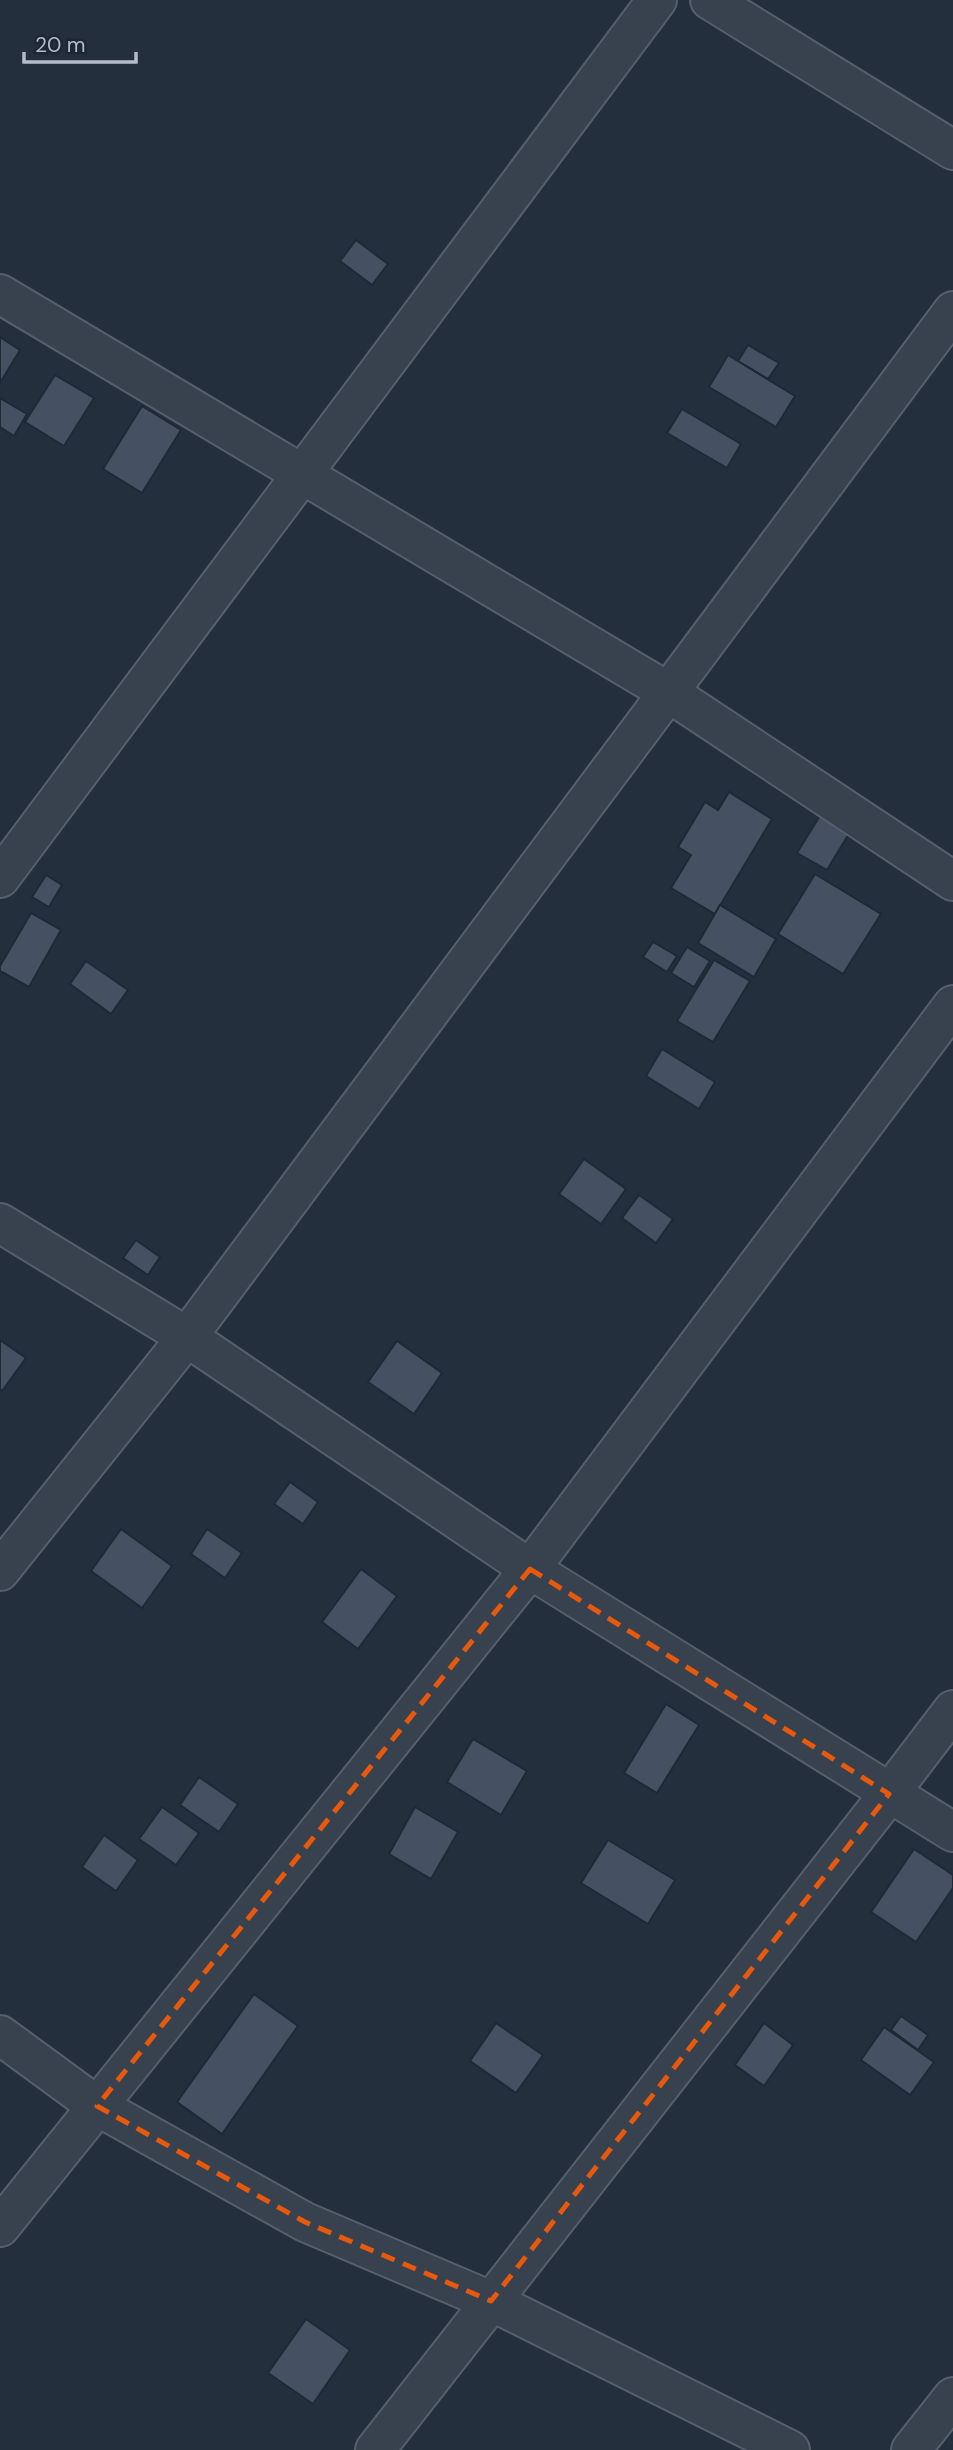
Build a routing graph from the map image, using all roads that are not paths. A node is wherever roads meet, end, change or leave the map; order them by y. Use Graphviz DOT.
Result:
graph roads {
  1 [pos="656,0"];
  2 [pos="710,0"];
  3 [pos="953,150"];
  4 [pos="0,294"];
  5 [pos="953,311"];
  6 [pos="303,472"];
  7 [pos="668,692"];
  8 [pos="0,878"];
  9 [pos="953,881"];
  10 [pos="953,1005"];
  11 [pos="0,1223"];
  12 [pos="187,1337"];
  13 [pos="530,1569"];
  14 [pos="0,1571"];
  15 [pos="953,1710"];
  16 [pos="890,1794"];
  17 [pos="953,1832"];
  18 [pos="0,2035"];
  19 [pos="97,2106"];
  20 [pos="0,2227"];
  21 [pos="491,2301"];
  22 [pos="953,2397"];
  23 [pos="375,2450"];
  24 [pos="790,2450"];
  25 [pos="911,2450"];
  1 -- 6 [label="street"];
  2 -- 3 [label="street"];
  4 -- 6 [label="street"];
  5 -- 7 [label="street"];
  6 -- 7 [label="street"];
  6 -- 8 [label="street"];
  7 -- 9 [label="street"];
  7 -- 12 [label="street"];
  10 -- 13 [label="street"];
  11 -- 12 [label="street"];
  12 -- 13 [label="street"];
  12 -- 14 [label="street"];
  13 -- 16 [label="street"];
  13 -- 19 [label="street"];
  15 -- 16 [label="street"];
  16 -- 17 [label="street"];
  16 -- 21 [label="street"];
  18 -- 19 [label="street"];
  19 -- 20 [label="street"];
  19 -- 21 [label="street"];
  21 -- 23 [label="street"];
  21 -- 24 [label="street"];
  22 -- 25 [label="street"];
}
